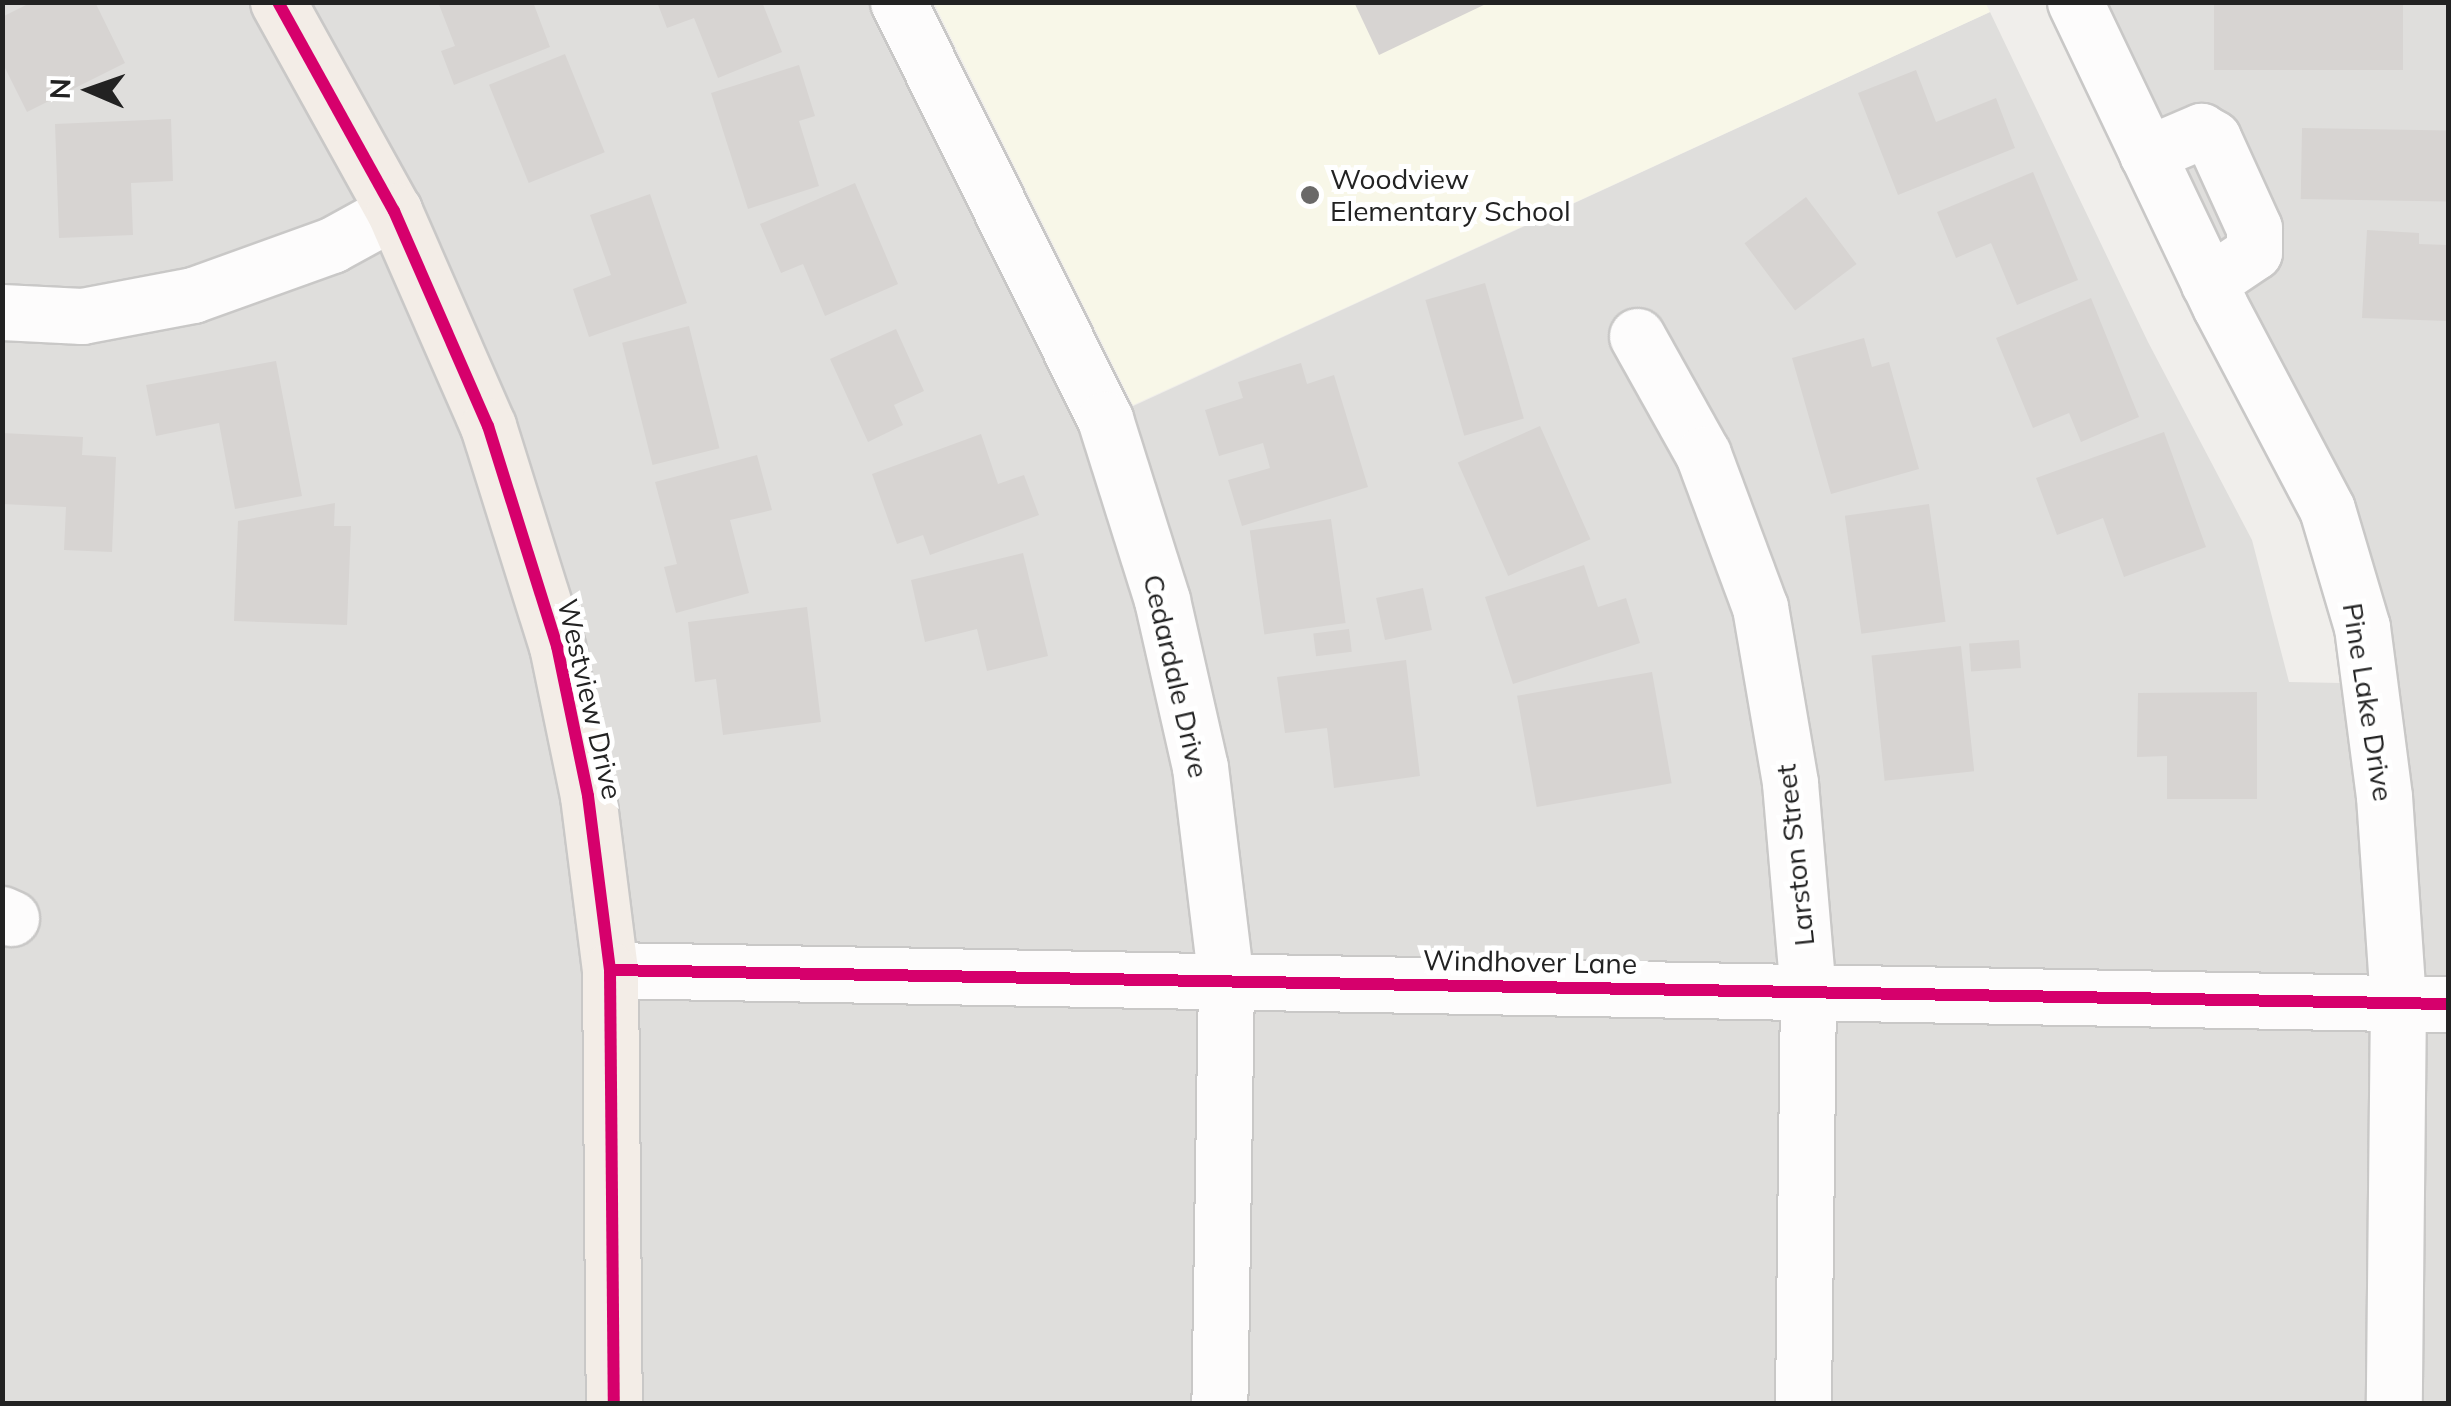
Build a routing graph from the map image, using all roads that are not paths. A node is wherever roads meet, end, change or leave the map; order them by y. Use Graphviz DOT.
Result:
graph roads {
  1 [pos="278,2"];
  2 [pos="898,2"];
  3 [pos="2080,4"];
  4 [pos="394,211"];
  5 [pos="2,312"];
  6 [pos="1637,336"];
  7 [pos="610,970"];
  8 [pos="1226,981"];
  9 [pos="1808,992"];
  10 [pos="2423,1002"];
  11 [pos="614,1404"];
  12 [pos="1219,1404"];
  13 [pos="1803,1404"];
  14 [pos="2394,1404"];
  1 -- 4 [label="main road, Westview Drive"];
  2 -- 8 [label="street, Cedardale Drive"];
  3 -- 10 [label="street, Pine Lake Drive"];
  4 -- 5 [label="street"];
  4 -- 7 [label="main road, Westview Drive"];
  6 -- 9 [label="street, Larston Street"];
  7 -- 8 [label="street, Windhover Lane"];
  7 -- 11 [label="main road, Westview Drive"];
  8 -- 9 [label="street, Windhover Lane"];
  8 -- 12 [label="street, Cedardale Drive"];
  9 -- 10 [label="street, Windhover Lane"];
  9 -- 13 [label="street, Larston Street"];
  10 -- 14 [label="street, Pine Lake Drive"];
}
